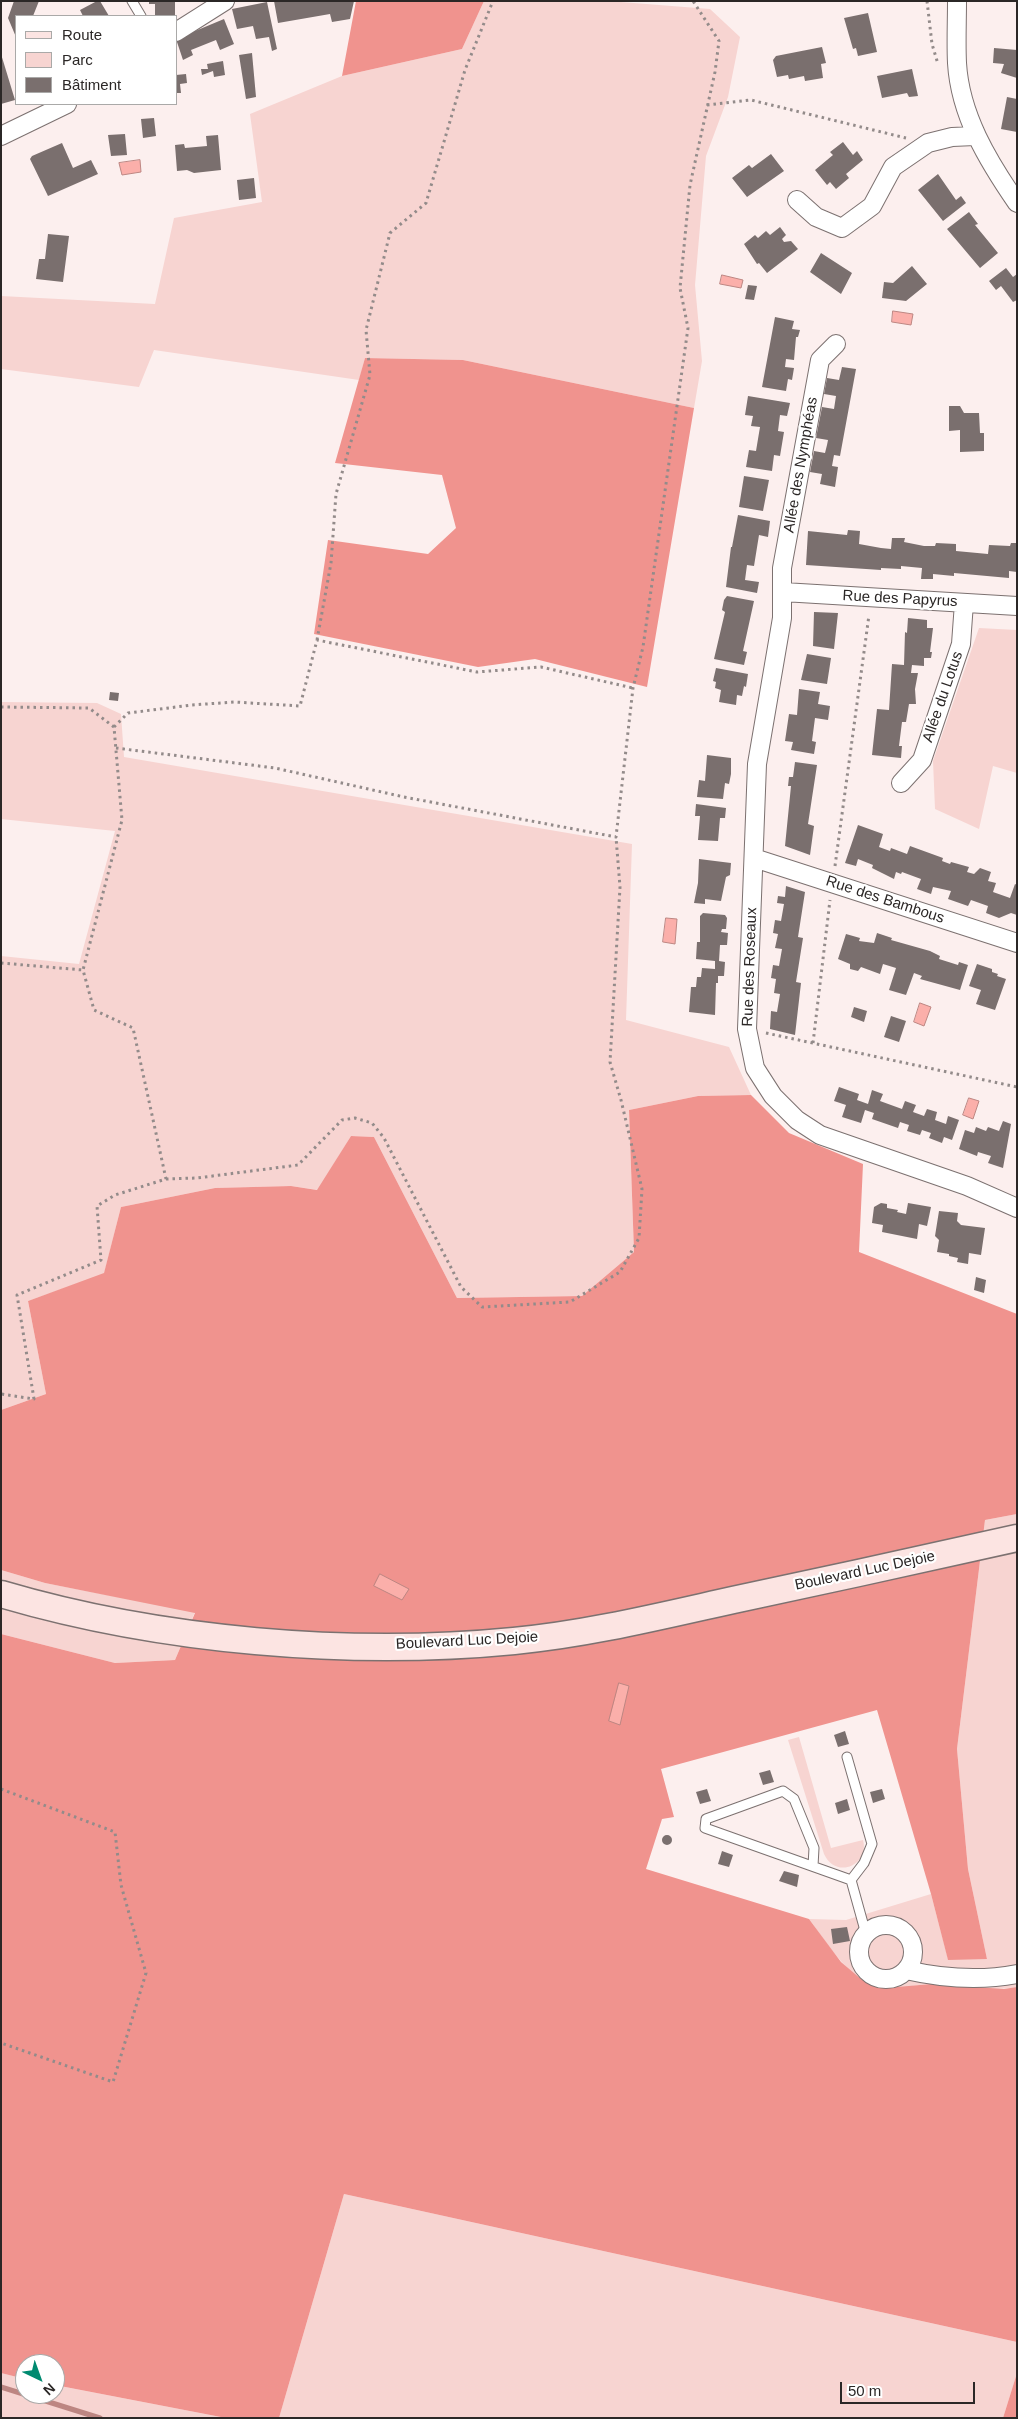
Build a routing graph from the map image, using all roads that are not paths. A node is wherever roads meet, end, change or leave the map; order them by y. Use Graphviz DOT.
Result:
graph roads {
  1 [pos="132,1"];
  2 [pos="226,1"];
  3 [pos="957,1"];
  4 [pos="205,6"];
  5 [pos="140,15"];
  6 [pos="178,30"];
  7 [pos="65,105"];
  8 [pos="1,136"];
  9 [pos="975,136"];
  10 [pos="797,200"];
  11 [pos="1017,203"];
  12 [pos="836,344"];
  13 [pos="782,592"];
  14 [pos="964,603"];
  15 [pos="1017,606"];
  16 [pos="901,784"];
  17 [pos="754,858"];
  18 [pos="1017,943"];
  19 [pos="1017,1208"];
  20 [pos="1017,1538"];
  21 [pos="1,1594"];
  22 [pos="847,1756"];
  23 [pos="813,1866"];
  24 [pos="851,1880"];
  25 [pos="866,1934"];
  26 [pos="906,1970"];
  27 [pos="1017,1974"];
  1 -- 5 [label="lane"];
  2 -- 4 [label="street"];
  3 -- 9 [label="street"];
  4 -- 6 [label="street"];
  7 -- 8 [label="street"];
  9 -- 10 [label="street"];
  9 -- 11 [label="street"];
  12 -- 13 [label="street, Allée des Nymphéas"];
  13 -- 14 [label="street, Rue des Papyrus"];
  13 -- 17 [label="street, Rue des Roseaux"];
  14 -- 15 [label="street, Rue des Papyrus"];
  14 -- 16 [label="street, Allée du Lotus"];
  17 -- 18 [label="street, Rue des Bambous"];
  17 -- 19 [label="street, Rue des Roseaux"];
  20 -- 21 [label="main road, Boulevard Luc Dejoie"];
  22 -- 24 [label="lane"];
  23 -- 23 [label="lane"];
  23 -- 24 [label="lane"];
  24 -- 25 [label="lane"];
  25 -- 26 [label="street"];
  25 -- 26 [label="street"];
  26 -- 27 [label="street"];
}
